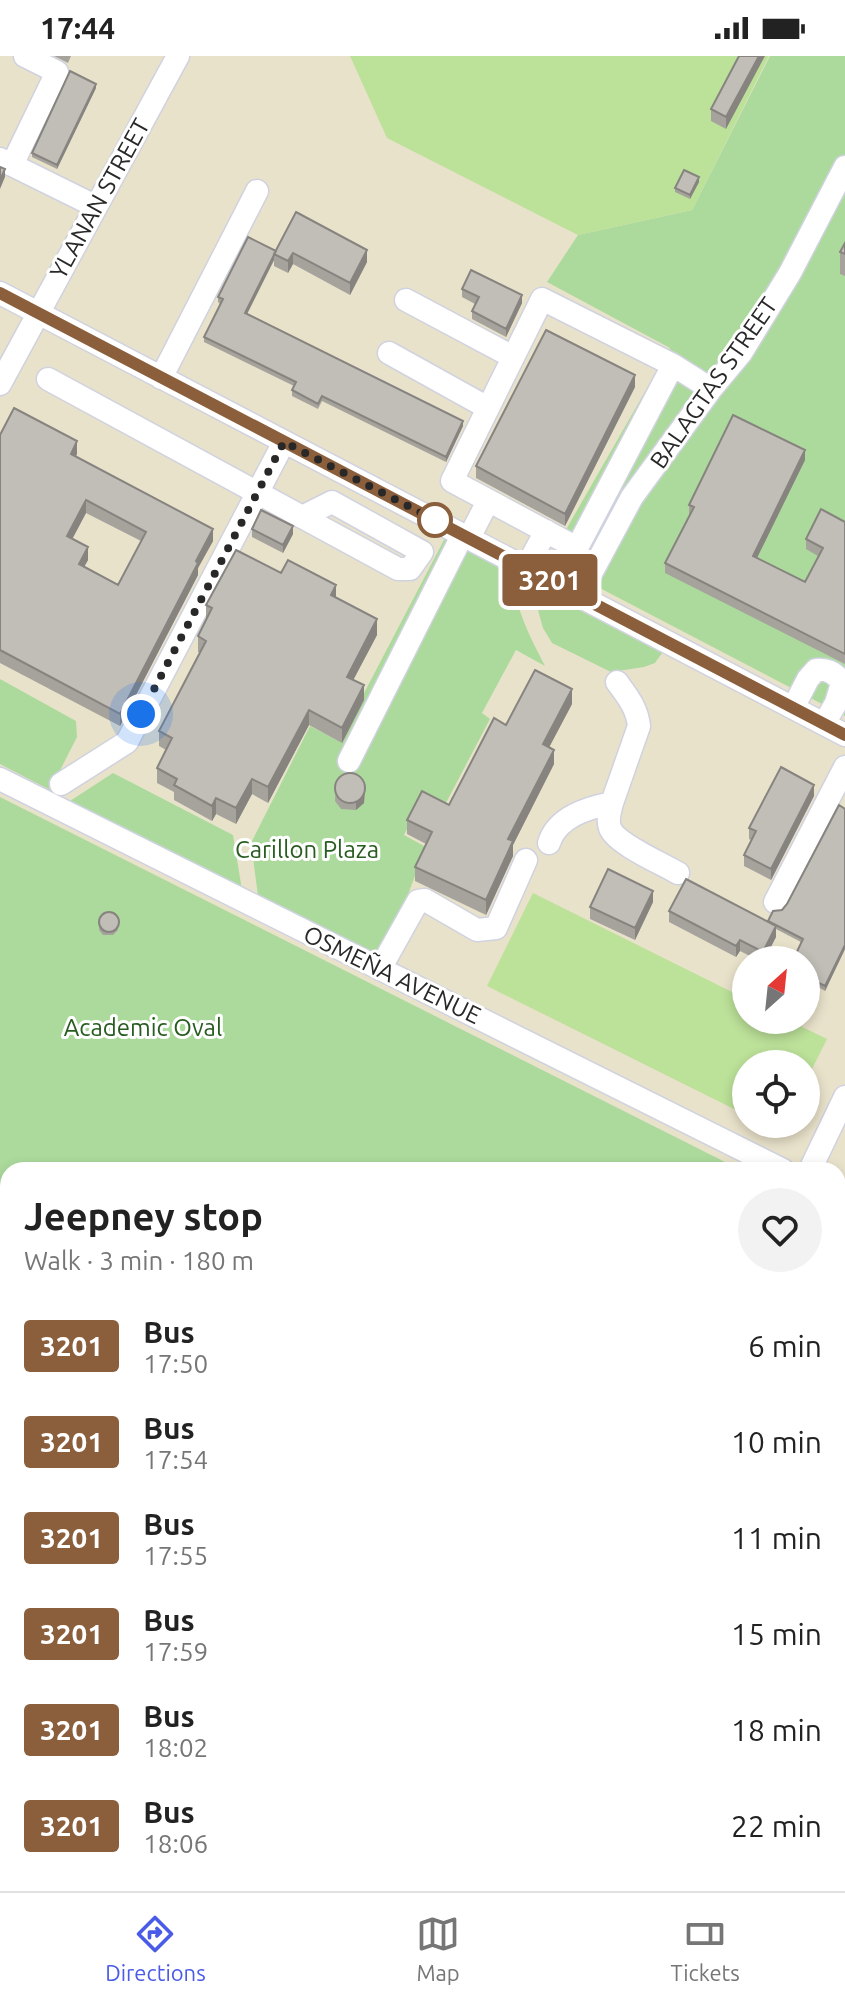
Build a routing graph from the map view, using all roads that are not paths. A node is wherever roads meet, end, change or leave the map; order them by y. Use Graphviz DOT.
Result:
graph roads {
  1 [pos="25,56"];
  2 [pos="178,56"];
  3 [pos="6,162"];
  4 [pos="844,173"];
  5 [pos="257,191"];
  6 [pos="95,206"];
  7 [pos="0,293"];
  8 [pos="406,300"];
  9 [pos="37,315"];
  10 [pos="389,353"];
  11 [pos="513,357"];
  12 [pos="673,365"];
  13 [pos="161,378"];
  14 [pos="48,379"];
  15 [pos="0,384"];
  16 [pos="711,389"];
  17 [pos="488,408"];
  18 [pos="284,442"];
  19 [pos="257,492"];
  20 [pos="488,501"];
  21 [pos="302,517"];
  22 [pos="546,531"];
  23 [pos="466,536"];
  24 [pos="526,568"];
  25 [pos="579,596"];
  26 [pos="617,682"];
  27 [pos="793,708"];
  28 [pos="824,724"];
  29 [pos="845,735"];
  30 [pos="349,761"];
  31 [pos="845,767"];
  32 [pos="0,779"];
  33 [pos="61,784"];
  34 [pos="612,803"];
  35 [pos="549,843"];
  36 [pos="526,860"];
  37 [pos="678,873"];
  38 [pos="775,902"];
  39 [pos="380,969"];
  40 [pos="845,1097"];
  41 [pos="767,1162"];
  42 [pos="814,1162"];
  1 -- 3 [label="street"];
  2 -- 6 [label="street, YLANAN STREET"];
  3 -- 6 [label="street"];
  4 -- 16 [label="street, BALAGTAS STREET"];
  5 -- 13 [label="street"];
  6 -- 9 [label="street, YLANAN STREET"];
  7 -- 9 [label="street"];
  8 -- 11 [label="street"];
  9 -- 13 [label="street"];
  9 -- 15 [label="street, YLANAN STREET"];
  10 -- 17 [label="street"];
  11 -- 12 [label="street"];
  11 -- 17 [label="street"];
  12 -- 16 [label="street"];
  12 -- 22 [label="street"];
  13 -- 18 [label="street"];
  14 -- 19 [label="street"];
  16 -- 25 [label="street, BALAGTAS STREET"];
  17 -- 20 [label="street"];
  18 -- 19 [label="street"];
  18 -- 23 [label="street"];
  19 -- 21 [label="street"];
  19 -- 33 [label="street"];
  20 -- 22 [label="street"];
  20 -- 23 [label="street"];
  21 -- 21 [label="street"];
  22 -- 24 [label="street"];
  23 -- 24 [label="street"];
  23 -- 30 [label="street"];
  24 -- 25 [label="street"];
  25 -- 27 [label="street"];
  26 -- 34 [label="street"];
  27 -- 28 [label="street"];
  27 -- 28 [label="street"];
  28 -- 29 [label="street"];
  31 -- 38 [label="street"];
  32 -- 39 [label="street, OSMEÑA AVENUE"];
  34 -- 35 [label="street"];
  34 -- 37 [label="street"];
  36 -- 39 [label="street"];
  39 -- 41 [label="street, OSMEÑA AVENUE"];
  40 -- 42 [label="street"];
}
